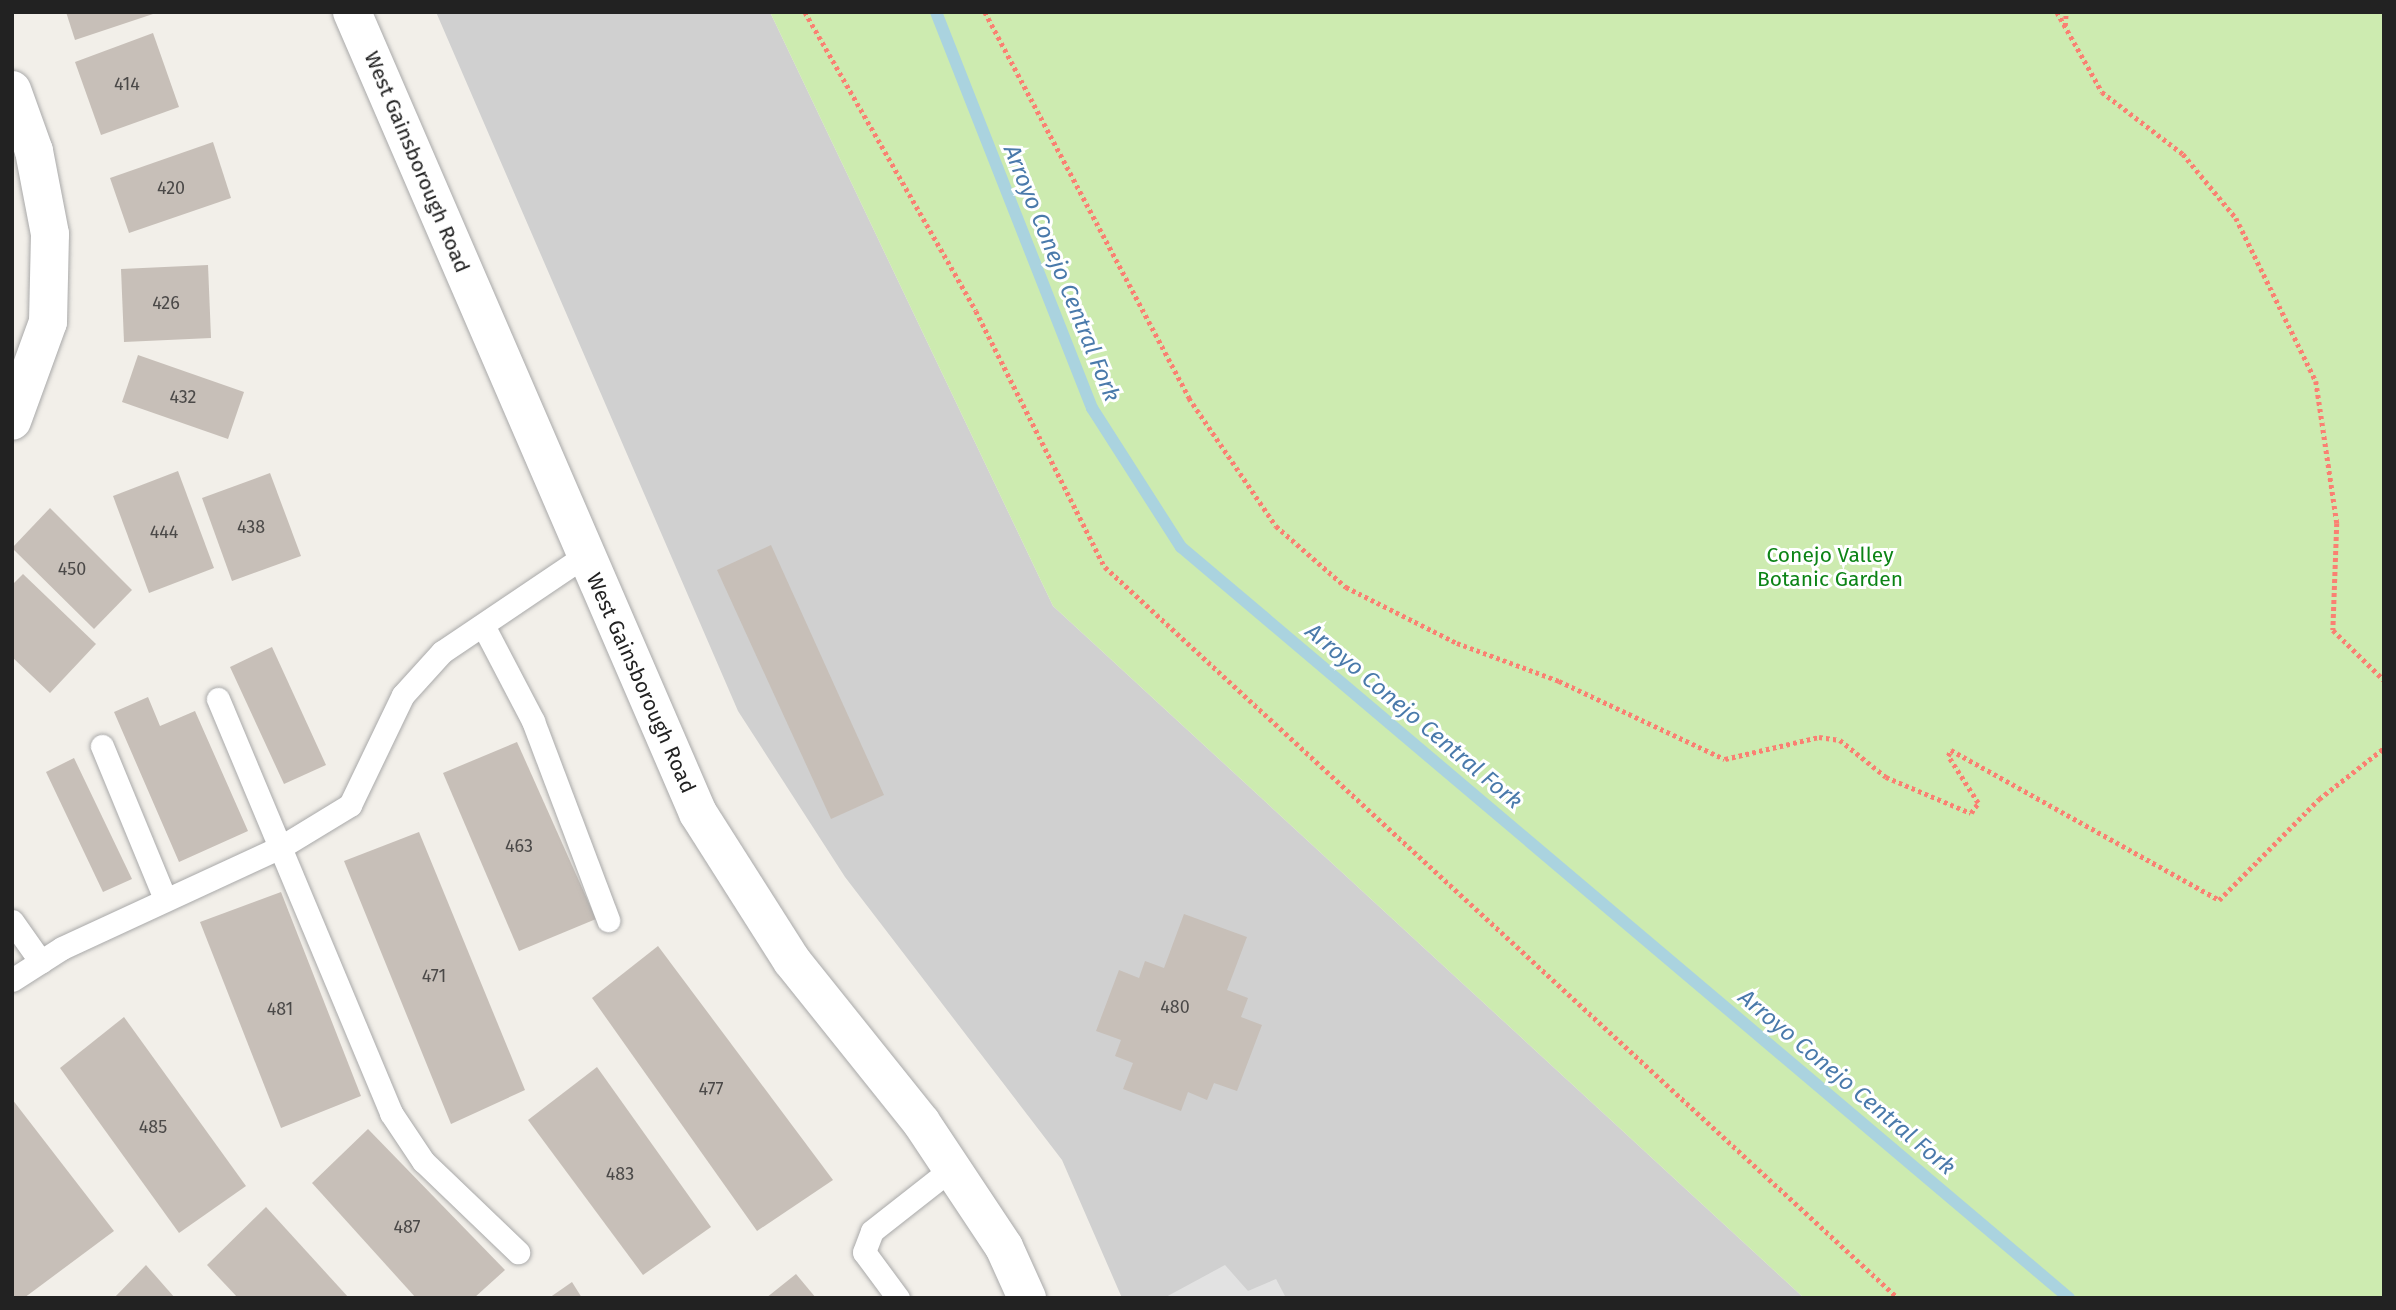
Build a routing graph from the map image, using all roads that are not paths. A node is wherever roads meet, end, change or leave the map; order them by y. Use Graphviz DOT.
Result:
graph roads {
  1 [pos="352,12"];
  2 [pos="12,90"];
  3 [pos="12,421"];
  4 [pos="586,555"];
  5 [pos="485,629"];
  6 [pos="218,699"];
  7 [pos="102,746"];
  8 [pos="281,847"];
  9 [pos="165,899"];
  10 [pos="608,920"];
  11 [pos="12,921"];
  12 [pos="41,962"];
  13 [pos="12,980"];
  14 [pos="951,1168"];
  15 [pos="518,1252"];
  16 [pos="898,1298"];
  17 [pos="1027,1298"];
  1 -- 4 [label="street, West Gainsborough Road"];
  2 -- 3 [label="street"];
  4 -- 5 [label="lane"];
  4 -- 14 [label="street, West Gainsborough Road"];
  5 -- 8 [label="lane"];
  5 -- 10 [label="lane"];
  6 -- 8 [label="lane"];
  7 -- 9 [label="lane"];
  8 -- 9 [label="lane"];
  8 -- 15 [label="lane"];
  9 -- 12 [label="lane"];
  11 -- 12 [label="lane"];
  12 -- 13 [label="lane"];
  14 -- 16 [label="lane"];
  14 -- 17 [label="street, West Gainsborough Road"];
}
